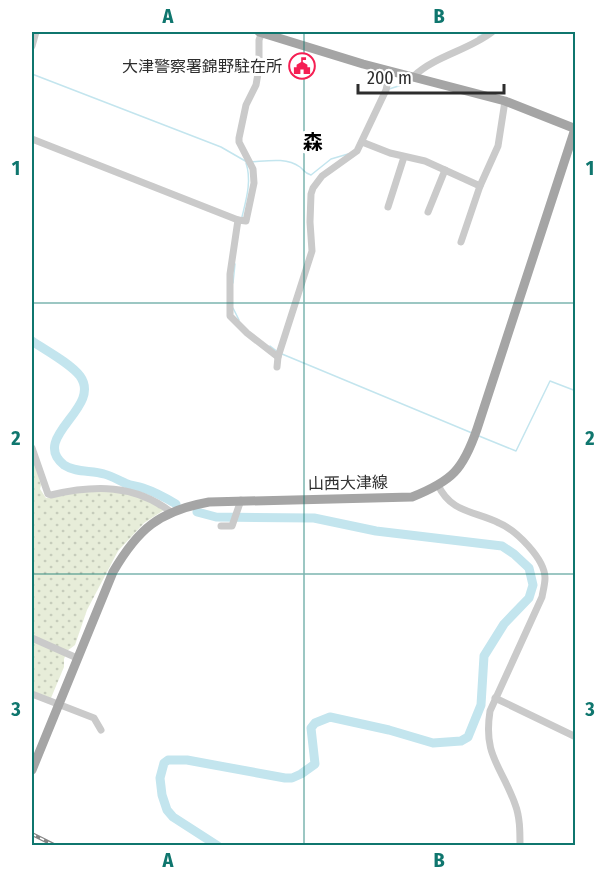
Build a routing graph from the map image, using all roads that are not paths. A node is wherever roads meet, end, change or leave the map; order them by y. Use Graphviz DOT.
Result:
graph roads {
  1 [pos="36,32"];
  2 [pos="261,32"];
  3 [pos="492,32"];
  4 [pos="32,46"];
  5 [pos="390,72"];
  6 [pos="414,76"];
  7 [pos="505,101"];
  8 [pos="575,129"];
  9 [pos="32,138"];
  10 [pos="362,142"];
  11 [pos="404,157"];
  12 [pos="445,170"];
  13 [pos="480,186"];
  14 [pos="388,207"];
  15 [pos="428,212"];
  16 [pos="238,220"];
  17 [pos="461,242"];
  18 [pos="278,357"];
  19 [pos="277,367"];
  20 [pos="32,448"];
  21 [pos="438,485"];
  22 [pos="240,500"];
  23 [pos="171,512"];
  24 [pos="221,526"];
  25 [pos="32,638"];
  26 [pos="77,658"];
  27 [pos="32,694"];
  28 [pos="495,698"];
  29 [pos="58,705"];
  30 [pos="101,730"];
  31 [pos="576,737"];
  32 [pos="32,770"];
  33 [pos="520,846"];
  1 -- 4 [label="street"];
  2 -- 5 [label="main road"];
  2 -- 16 [label="street"];
  3 -- 6 [label="street"];
  5 -- 6 [label="main road"];
  5 -- 10 [label="street"];
  6 -- 7 [label="main road"];
  7 -- 8 [label="main road"];
  7 -- 13 [label="street"];
  8 -- 21 [label="main road, 山西大津線"];
  9 -- 16 [label="street"];
  10 -- 11 [label="street"];
  10 -- 18 [label="street"];
  11 -- 12 [label="street"];
  11 -- 14 [label="street"];
  12 -- 13 [label="street"];
  12 -- 15 [label="street"];
  13 -- 17 [label="street"];
  16 -- 18 [label="street"];
  18 -- 19 [label="street"];
  20 -- 23 [label="street"];
  21 -- 22 [label="main road, 山西大津線"];
  21 -- 28 [label="street"];
  22 -- 23 [label="main road, 山西大津線"];
  22 -- 24 [label="street"];
  23 -- 26 [label="main road, 山西大津線"];
  25 -- 26 [label="street"];
  26 -- 29 [label="main road, 山西大津線"];
  27 -- 29 [label="street"];
  28 -- 31 [label="street"];
  28 -- 33 [label="street"];
  29 -- 30 [label="street"];
  29 -- 32 [label="main road, 山西大津線"];
}
